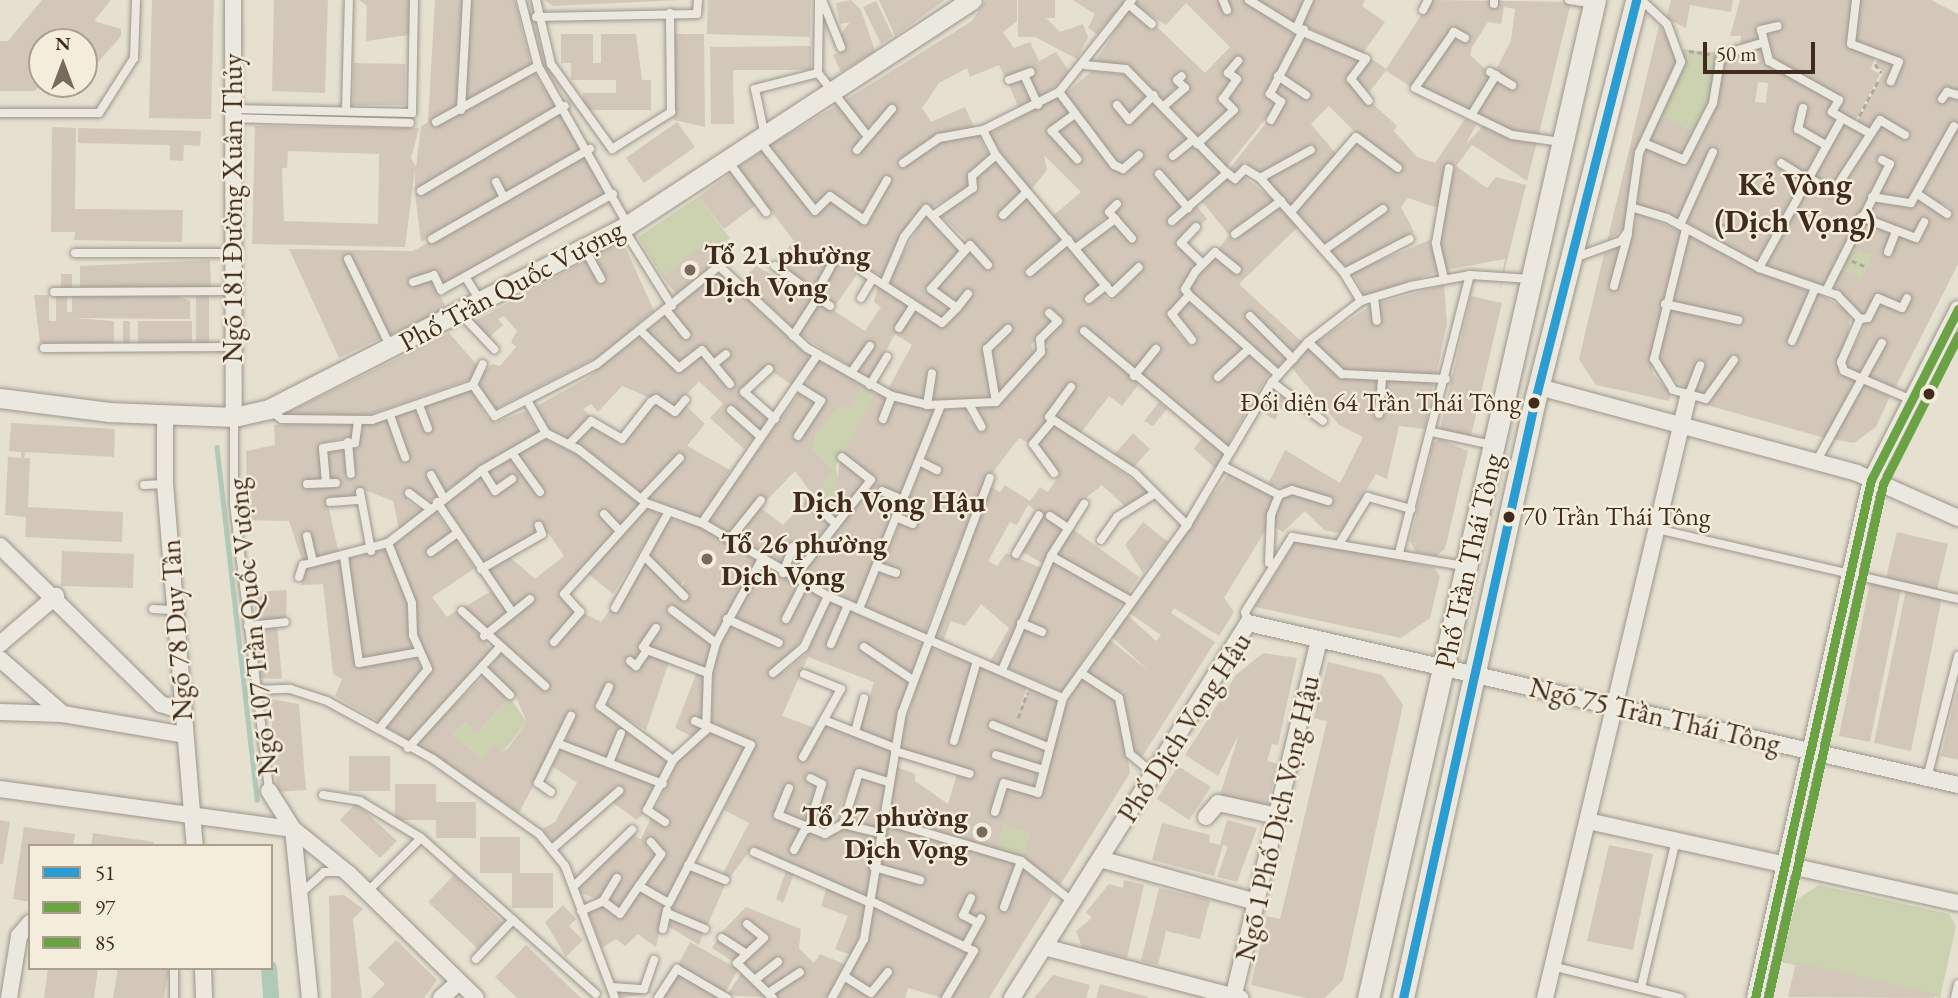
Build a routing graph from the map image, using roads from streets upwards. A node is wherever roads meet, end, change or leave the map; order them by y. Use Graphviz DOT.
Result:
graph roads {
  1 [pos="233,0"];
  2 [pos="972,0"];
  3 [pos="1639,0"];
  4 [pos="1595,2"];
  5 [pos="1958,309"];
  6 [pos="1510,379"];
  7 [pos="1539,387"];
  8 [pos="1688,397"];
  9 [pos="0,398"];
  10 [pos="165,414"];
  11 [pos="234,417"];
  12 [pos="1682,426"];
  13 [pos="1871,480"];
  14 [pos="1958,518"];
  15 [pos="0,546"];
  16 [pos="56,596"];
  17 [pos="1319,640"];
  18 [pos="0,644"];
  19 [pos="0,659"];
  20 [pos="1444,669"];
  21 [pos="1475,674"];
  22 [pos="1615,705"];
  23 [pos="183,710"];
  24 [pos="0,712"];
  25 [pos="63,713"];
  26 [pos="184,735"];
  27 [pos="1809,750"];
  28 [pos="1958,785"];
  29 [pos="0,789"];
  30 [pos="269,791"];
  31 [pos="1277,816"];
  32 [pos="1206,817"];
  33 [pos="194,820"];
  34 [pos="1588,821"];
  35 [pos="293,829"];
  36 [pos="195,844"];
  37 [pos="1100,859"];
  38 [pos="1785,863"];
  39 [pos="1256,902"];
  40 [pos="1958,903"];
  41 [pos="28,925"];
  42 [pos="1044,947"];
  43 [pos="202,970"];
  44 [pos="459,982"];
  45 [pos="9,998"];
  46 [pos="204,998"];
  47 [pos="310,998"];
  48 [pos="441,998"];
  49 [pos="476,998"];
  50 [pos="1012,998"];
  51 [pos="1236,998"];
  52 [pos="1368,998"];
  53 [pos="1403,998"];
  54 [pos="1545,998"];
  55 [pos="1755,998"];
  1 -- 11 [label="street, Ngõ 181 Đường Xuân Thủy"];
  2 -- 11 [label="street, Phố Trần Quốc Vượng"];
  3 -- 7 [label="main road, Phố Trần Thái Tông"];
  4 -- 6 [label="main road, Phố Trần Thái Tông"];
  5 -- 13 [label="street"];
  6 -- 7 [label="main road"];
  6 -- 20 [label="main road, Phố Trần Thái Tông"];
  7 -- 12 [label="street"];
  7 -- 21 [label="main road, Phố Trần Thái Tông"];
  8 -- 12 [label="street"];
  9 -- 10 [label="street, Phố Trần Quốc Vượng"];
  10 -- 11 [label="street, Phố Trần Quốc Vượng"];
  10 -- 23 [label="street, Ngõ 78 Duy Tân"];
  12 -- 13 [label="street"];
  12 -- 22 [label="street"];
  13 -- 14 [label="street"];
  13 -- 27 [label="street"];
  15 -- 16 [label="street"];
  16 -- 18 [label="street"];
  16 -- 23 [label="street"];
  17 -- 20 [label="street, Phố Dịch Vọng Hậu"];
  17 -- 31 [label="street, Ngõ 1 Phố Dịch Vọng Hậu"];
  17 -- 37 [label="street, Phố Dịch Vọng Hậu"];
  19 -- 25 [label="street"];
  20 -- 21 [label="street, Ngõ 75 Trần Thái Tông"];
  20 -- 52 [label="main road, Phố Trần Thái Tông"];
  21 -- 22 [label="street, Ngõ 75 Trần Thái Tông"];
  21 -- 53 [label="main road, Phố Trần Thái Tông"];
  22 -- 27 [label="street, Ngõ 75 Trần Thái Tông"];
  22 -- 34 [label="street"];
  23 -- 26 [label="street, Ngõ 78 Duy Tân"];
  24 -- 25 [label="street"];
  25 -- 26 [label="street"];
  26 -- 33 [label="street, Ngõ 78 Duy Tân"];
  27 -- 28 [label="street, Ngõ 75 Trần Thái Tông"];
  27 -- 38 [label="street"];
  29 -- 33 [label="street"];
  30 -- 35 [label="street, Ngõ 107 Trần Quốc Vượng"];
  31 -- 32 [label="street"];
  31 -- 39 [label="street, Ngõ 1 Phố Dịch Vọng Hậu"];
  33 -- 35 [label="street"];
  33 -- 36 [label="street, Ngõ 78 Duy Tân"];
  34 -- 38 [label="street"];
  34 -- 54 [label="street"];
  35 -- 44 [label="street"];
  35 -- 47 [label="street"];
  37 -- 39 [label="street"];
  37 -- 42 [label="street, Phố Dịch Vọng Hậu"];
  38 -- 40 [label="street"];
  38 -- 55 [label="street"];
  39 -- 51 [label="street, Ngõ 1 Phố Dịch Vọng Hậu"];
  41 -- 45 [label="street"];
  42 -- 50 [label="street, Phố Dịch Vọng Hậu"];
  42 -- 51 [label="street"];
  43 -- 46 [label="street"];
  44 -- 48 [label="street"];
  44 -- 49 [label="street"];
}
